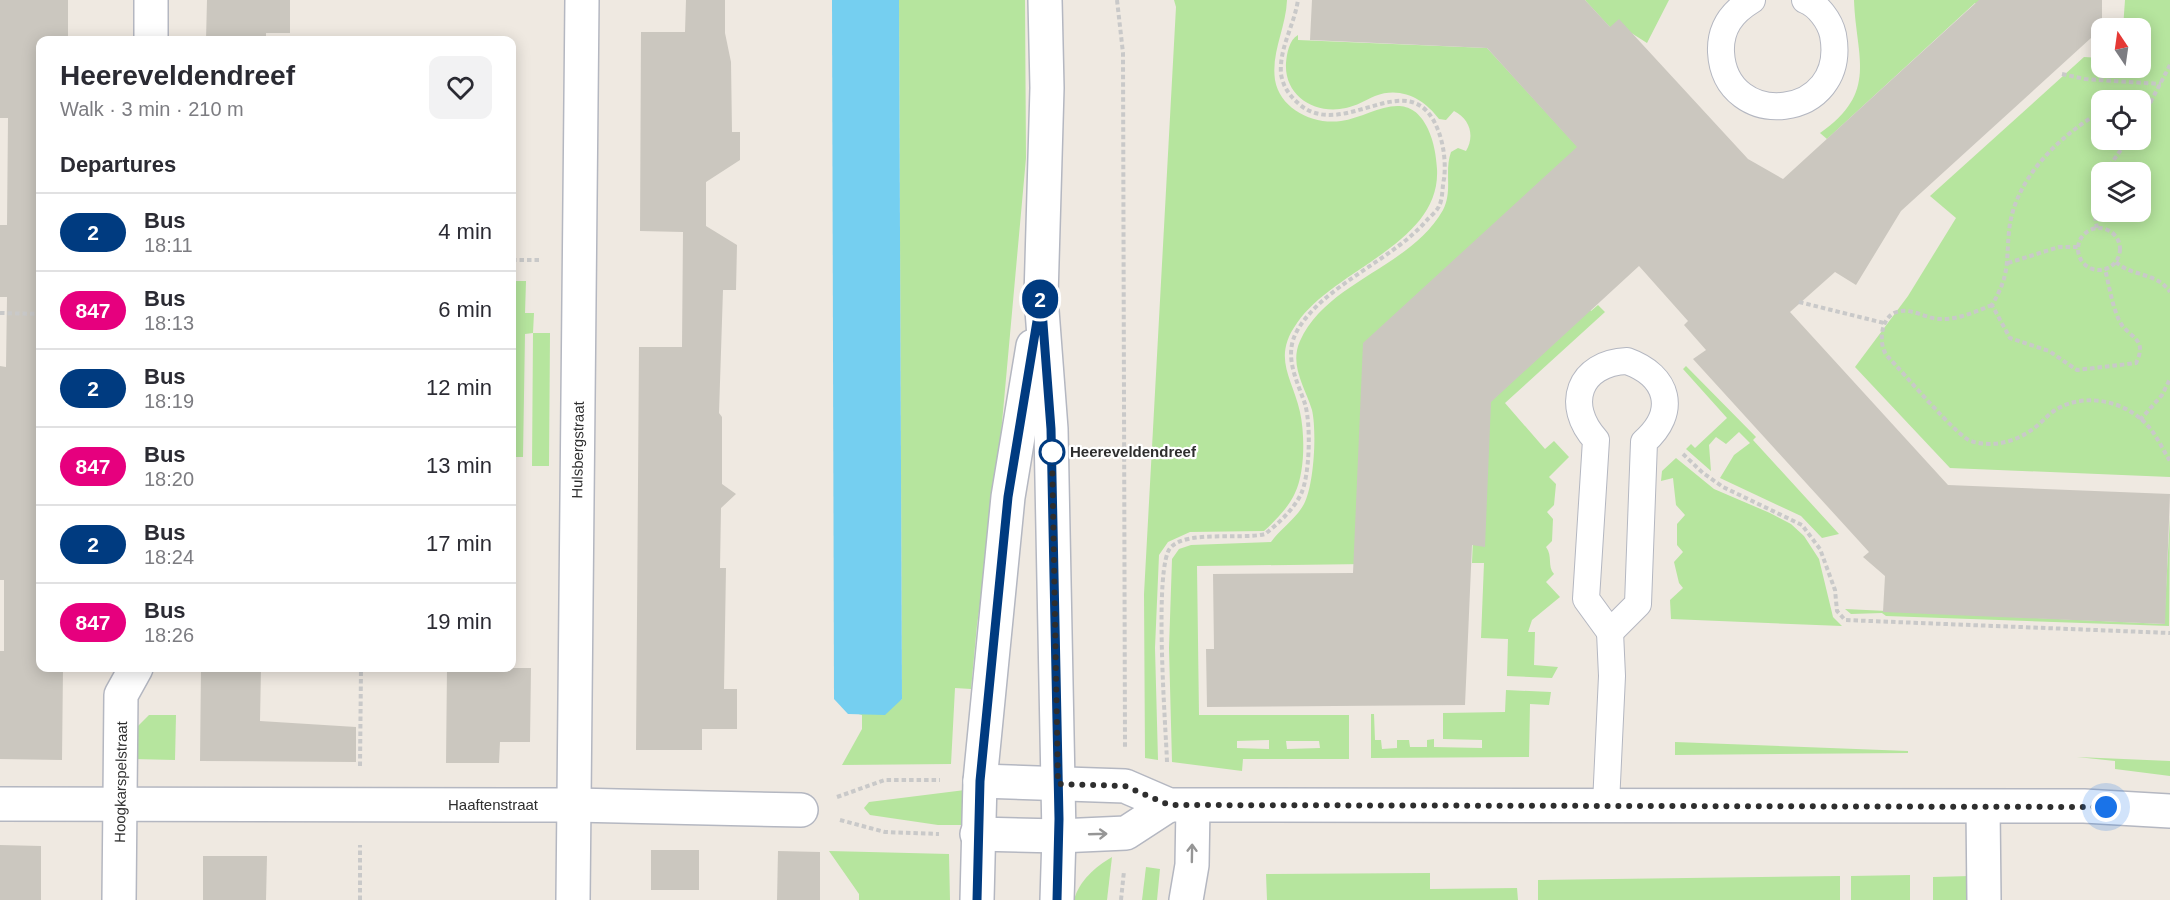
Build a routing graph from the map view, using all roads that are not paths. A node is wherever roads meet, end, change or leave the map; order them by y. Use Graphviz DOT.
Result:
graph roads {
  1 [pos="152,0"];
  2 [pos="582,0"];
  3 [pos="1045,0"];
  4 [pos="1752,0"];
  5 [pos="1809,1"];
  6 [pos="151,36"];
  7 [pos="1041,297"];
  8 [pos="1610,632"];
  9 [pos="134,672"];
  10 [pos="980,781"];
  11 [pos="1058,784"];
  12 [pos="0,804"];
  13 [pos="1606,804"];
  14 [pos="121,805"];
  15 [pos="1181,805"];
  16 [pos="574,806"];
  17 [pos="1983,807"];
  18 [pos="801,810"];
  19 [pos="2170,811"];
  20 [pos="977,834"];
  21 [pos="1059,836"];
  22 [pos="119,900"];
  23 [pos="573,900"];
  24 [pos="977,900"];
  25 [pos="1057,900"];
  26 [pos="1186,900"];
  27 [pos="1984,900"];
  1 -- 6 [label="street"];
  2 -- 16 [label="street, Hulsbergstraat"];
  3 -- 7 [label="street"];
  4 -- 5 [label="lane"];
  7 -- 10 [label="street"];
  7 -- 11 [label="street"];
  8 -- 8 [label="lane"];
  8 -- 13 [label="lane"];
  9 -- 14 [label="street, Hoogkarspelstraat"];
  10 -- 11 [label="street"];
  10 -- 20 [label="street"];
  11 -- 15 [label="street"];
  11 -- 21 [label="street"];
  12 -- 14 [label="street, Haaftenstraat"];
  13 -- 15 [label="street"];
  13 -- 17 [label="street"];
  14 -- 16 [label="street, Haaftenstraat"];
  14 -- 22 [label="street, Hoogkarspelstraat"];
  21 -- 15 [label="street, one-way"];
  26 -- 15 [label="street, one-way"];
  16 -- 18 [label="street, Haaftenstraat"];
  16 -- 23 [label="street, Hulsbergstraat"];
  17 -- 19 [label="street"];
  17 -- 27 [label="street"];
  20 -- 21 [label="street"];
  20 -- 24 [label="street"];
  21 -- 25 [label="street"];
}
